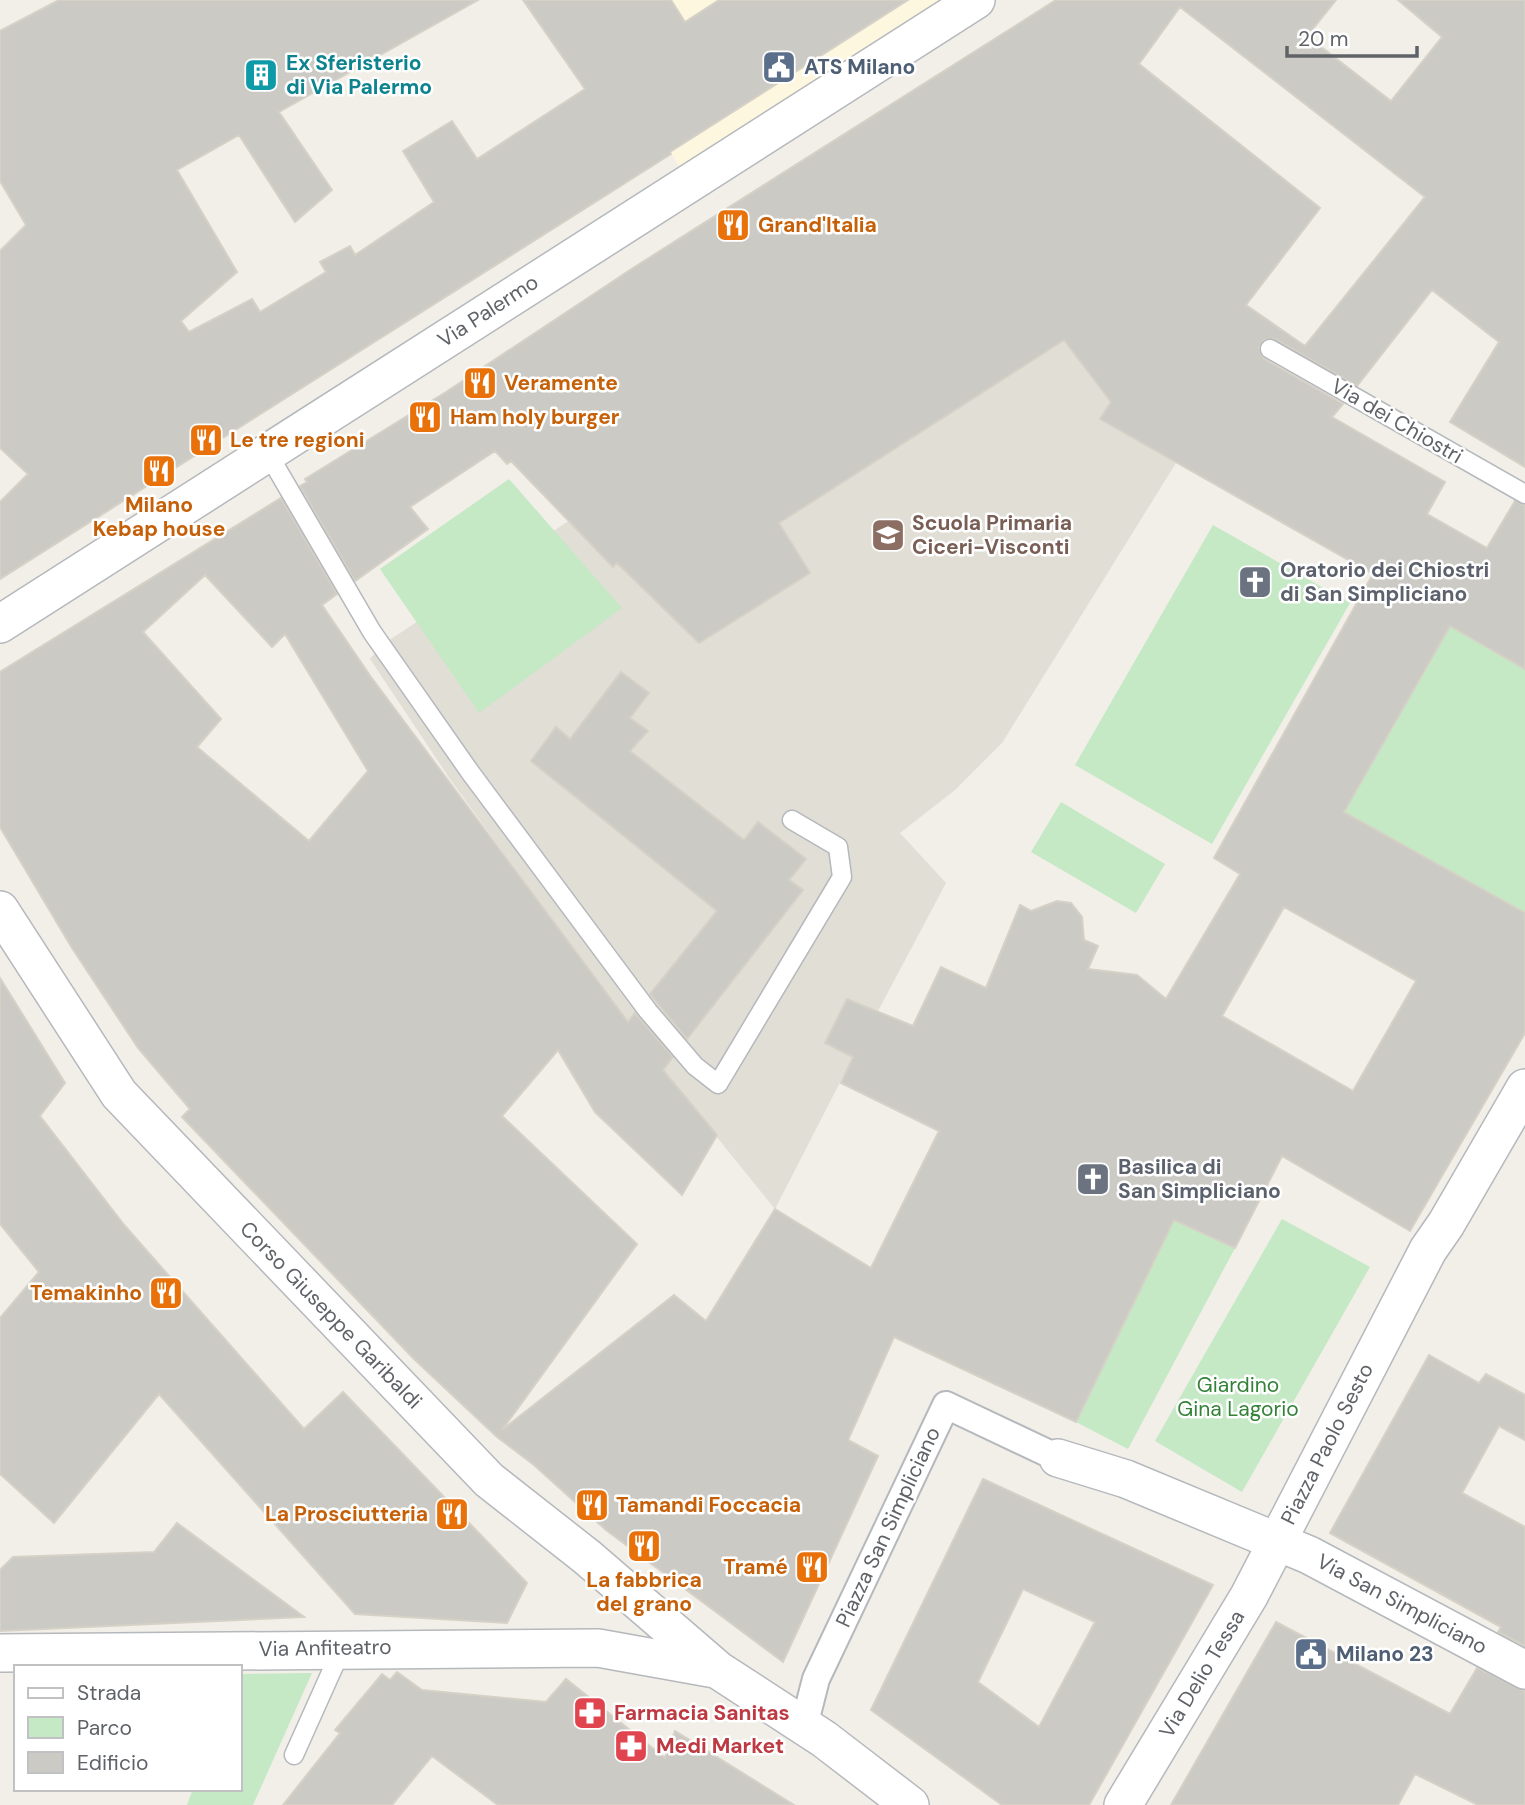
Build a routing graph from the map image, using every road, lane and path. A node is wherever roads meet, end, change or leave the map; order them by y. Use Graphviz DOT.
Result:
graph roads {
  1 [pos="976,0"];
  2 [pos="1270,349"];
  3 [pos="267,452"];
  4 [pos="1525,494"];
  5 [pos="0,624"];
  6 [pos="792,820"];
  7 [pos="0,910"];
  8 [pos="1525,1088"];
  9 [pos="1058,1458"];
  10 [pos="1277,1542"];
  11 [pos="524,1647"];
  12 [pos="342,1648"];
  13 [pos="0,1653"];
  14 [pos="718,1670"];
  15 [pos="1525,1670"];
  16 [pos="804,1726"];
  17 [pos="294,1755"];
  18 [pos="910,1805"];
  19 [pos="1123,1805"];
  1 -- 3 [label="street, Via Palermo"];
  2 -- 4 [label="lane, Via dei Chiostri"];
  3 -- 5 [label="street, Via Palermo"];
  3 -- 6 [label="lane"];
  7 -- 14 [label="street, Corso Giuseppe Garibaldi"];
  8 -- 10 [label="street, Piazza Paolo Sesto"];
  9 -- 10 [label="street, Piazza Paolo Sesto"];
  9 -- 16 [label="street, Piazza San Simpliciano"];
  10 -- 15 [label="street, Via San Simpliciano"];
  10 -- 19 [label="street, Via Delio Tessa"];
  11 -- 12 [label="street, Via Anfiteatro"];
  11 -- 14 [label="street, Corso Giuseppe Garibaldi"];
  12 -- 13 [label="street, Via Anfiteatro"];
  12 -- 17 [label="lane"];
  14 -- 16 [label="street, Corso Giuseppe Garibaldi"];
  16 -- 18 [label="street, Corso Giuseppe Garibaldi"];
}
